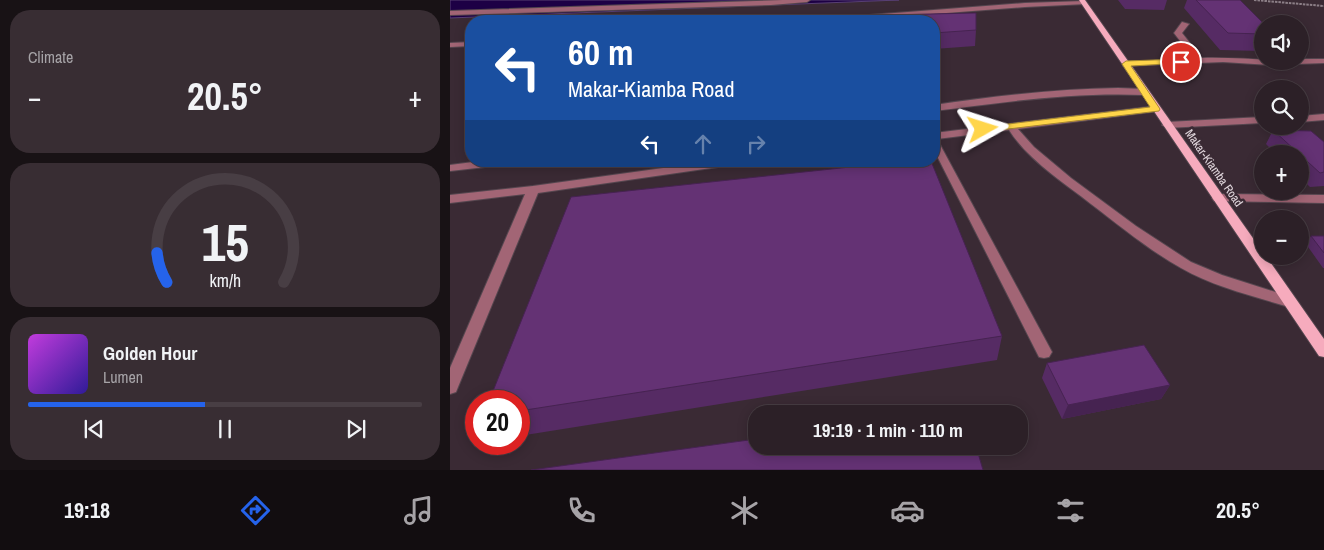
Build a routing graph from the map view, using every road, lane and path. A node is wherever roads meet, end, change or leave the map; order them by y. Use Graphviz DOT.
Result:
graph roads {
  1 [pos="807,0"];
  2 [pos="1254,0"];
  3 [pos="1083,1"];
  4 [pos="1324,6"];
  5 [pos="450,13"];
  6 [pos="895,15"];
  7 [pos="1185,24"];
  8 [pos="465,44"];
  9 [pos="450,45"];
  10 [pos="1200,61"];
  11 [pos="1324,62"];
  12 [pos="1126,64"];
  13 [pos="1145,92"];
  14 [pos="940,107"];
  15 [pos="1156,109"];
  16 [pos="1324,117"];
  17 [pos="1309,118"];
  18 [pos="1254,120"];
  19 [pos="1167,125"];
  20 [pos="1012,126"];
  21 [pos="940,135"];
  22 [pos="940,153"];
  23 [pos="465,166"];
  24 [pos="696,167"];
  25 [pos="450,168"];
  26 [pos="533,190"];
  27 [pos="1218,198"];
  28 [pos="450,199"];
  29 [pos="1324,199"];
  30 [pos="1289,302"];
  31 [pos="1324,351"];
  32 [pos="1044,352"];
  33 [pos="450,387"];
  1 -- 5 [label="street"];
  2 -- 4 [label="path"];
  3 -- 6 [label="street"];
  3 -- 12 [label="main road, Makar-Kiamba Road"];
  7 -- 10 [label="street"];
  8 -- 9 [label="street"];
  10 -- 11 [label="street"];
  10 -- 12 [label="street"];
  12 -- 13 [label="main road, Makar-Kiamba Road"];
  13 -- 14 [label="street"];
  13 -- 15 [label="main road, Makar-Kiamba Road"];
  15 -- 19 [label="main road, Makar-Kiamba Road"];
  15 -- 20 [label="street"];
  16 -- 17 [label="street"];
  18 -- 19 [label="street"];
  19 -- 27 [label="main road, Makar-Kiamba Road"];
  20 -- 21 [label="street"];
  20 -- 30 [label="street"];
  22 -- 32 [label="street"];
  23 -- 25 [label="street"];
  24 -- 26 [label="street"];
  26 -- 28 [label="street"];
  26 -- 33 [label="street"];
  27 -- 29 [label="street"];
  27 -- 30 [label="main road, Makar-Kiamba Road"];
  30 -- 31 [label="main road, Makar-Kiamba Road"];
}
